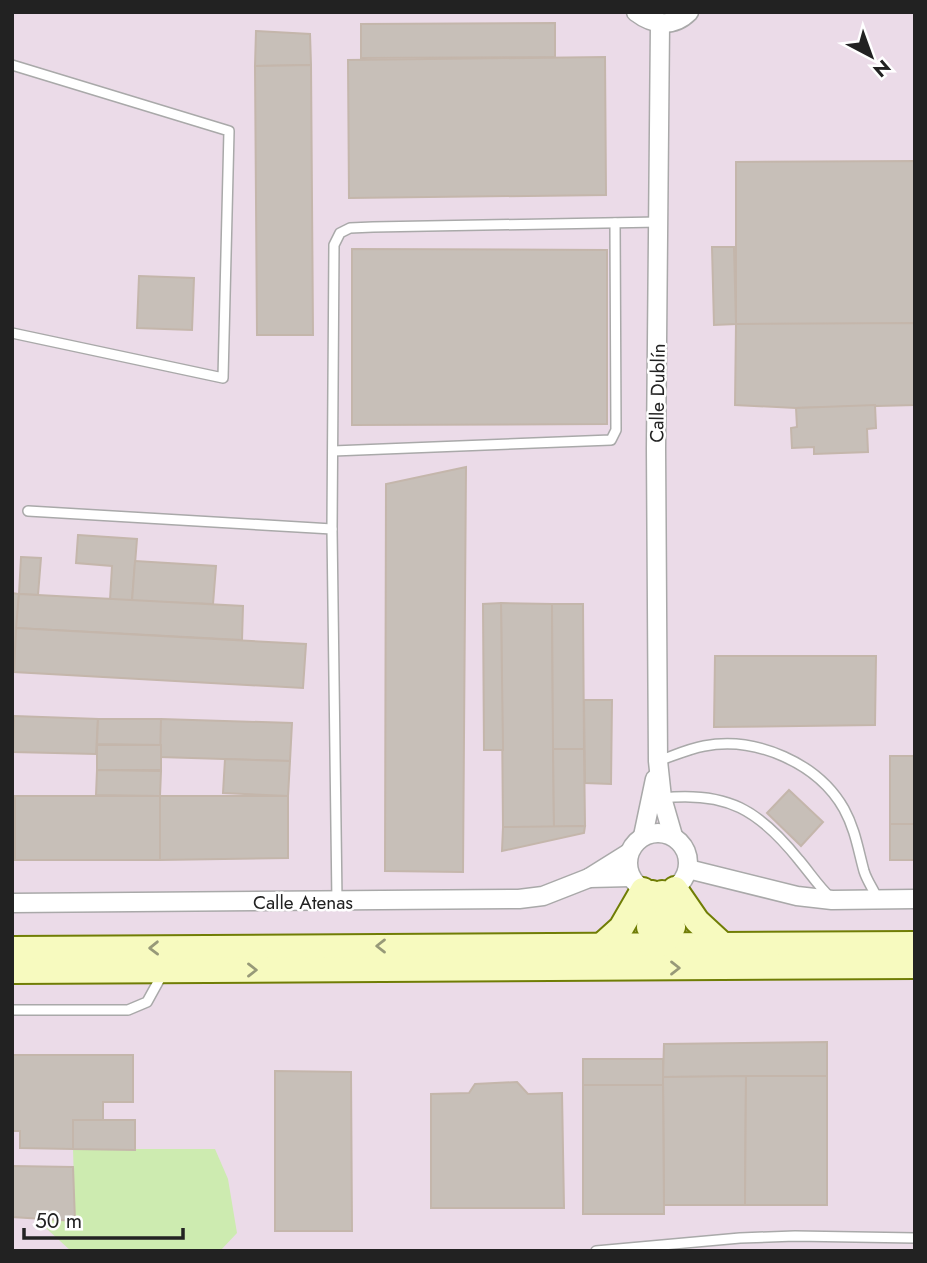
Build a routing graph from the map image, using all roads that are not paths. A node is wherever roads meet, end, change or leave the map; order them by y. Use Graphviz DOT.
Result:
graph roads {
  1 [pos="636,12"];
  2 [pos="689,12"];
  3 [pos="660,24"];
  4 [pos="12,65"];
  5 [pos="659,222"];
  6 [pos="615,223"];
  7 [pos="12,333"];
  8 [pos="333,451"];
  9 [pos="28,511"];
  10 [pos="332,529"];
  11 [pos="658,761"];
  12 [pos="662,798"];
  13 [pos="643,836"];
  14 [pos="673,836"];
  15 [pos="629,853"];
  16 [pos="589,878"];
  17 [pos="658,885"];
  18 [pos="915,899"];
  19 [pos="832,900"];
  20 [pos="878,900"];
  21 [pos="337,901"];
  22 [pos="12,903"];
  23 [pos="664,944"];
  24 [pos="915,944"];
  25 [pos="723,945"];
  26 [pos="601,946"];
  27 [pos="12,949"];
  28 [pos="915,966"];
  29 [pos="356,970"];
  30 [pos="12,971"];
  31 [pos="165,971"];
  32 [pos="12,1010"];
  33 [pos="915,1238"];
  34 [pos="596,1251"];
  1 -- 3 [label="street"];
  2 -- 3 [label="street"];
  3 -- 5 [label="street, Calle Dublín"];
  4 -- 7 [label="lane"];
  5 -- 6 [label="lane"];
  5 -- 11 [label="street, Calle Dublín"];
  6 -- 8 [label="lane"];
  6 -- 8 [label="lane"];
  8 -- 10 [label="lane"];
  9 -- 10 [label="lane"];
  10 -- 21 [label="lane"];
  11 -- 12 [label="street, Calle Dublín"];
  11 -- 13 [label="street, Calle Dublín"];
  11 -- 20 [label="lane"];
  12 -- 14 [label="street, Calle Dublín"];
  12 -- 19 [label="lane"];
  13 -- 14 [label="street"];
  13 -- 15 [label="street"];
  14 -- 17 [label="street"];
  15 -- 16 [label="street"];
  15 -- 17 [label="street"];
  16 -- 17 [label="street"];
  16 -- 21 [label="street, Calle Atenas"];
  17 -- 19 [label="street"];
  17 -- 23 [label="main road"];
  17 -- 25 [label="main road"];
  17 -- 26 [label="main road"];
  18 -- 20 [label="street"];
  19 -- 20 [label="street"];
  21 -- 22 [label="street, Calle Atenas"];
  23 -- 25 [label="main road"];
  23 -- 26 [label="main road"];
  23 -- 28 [label="main road"];
  23 -- 29 [label="main road"];
  24 -- 25 [label="main road"];
  26 -- 27 [label="main road, one-way"];
  29 -- 28 [label="main road, one-way"];
  31 -- 29 [label="main road, one-way"];
  30 -- 31 [label="main road"];
  31 -- 32 [label="lane"];
  33 -- 34 [label="lane"];
}
